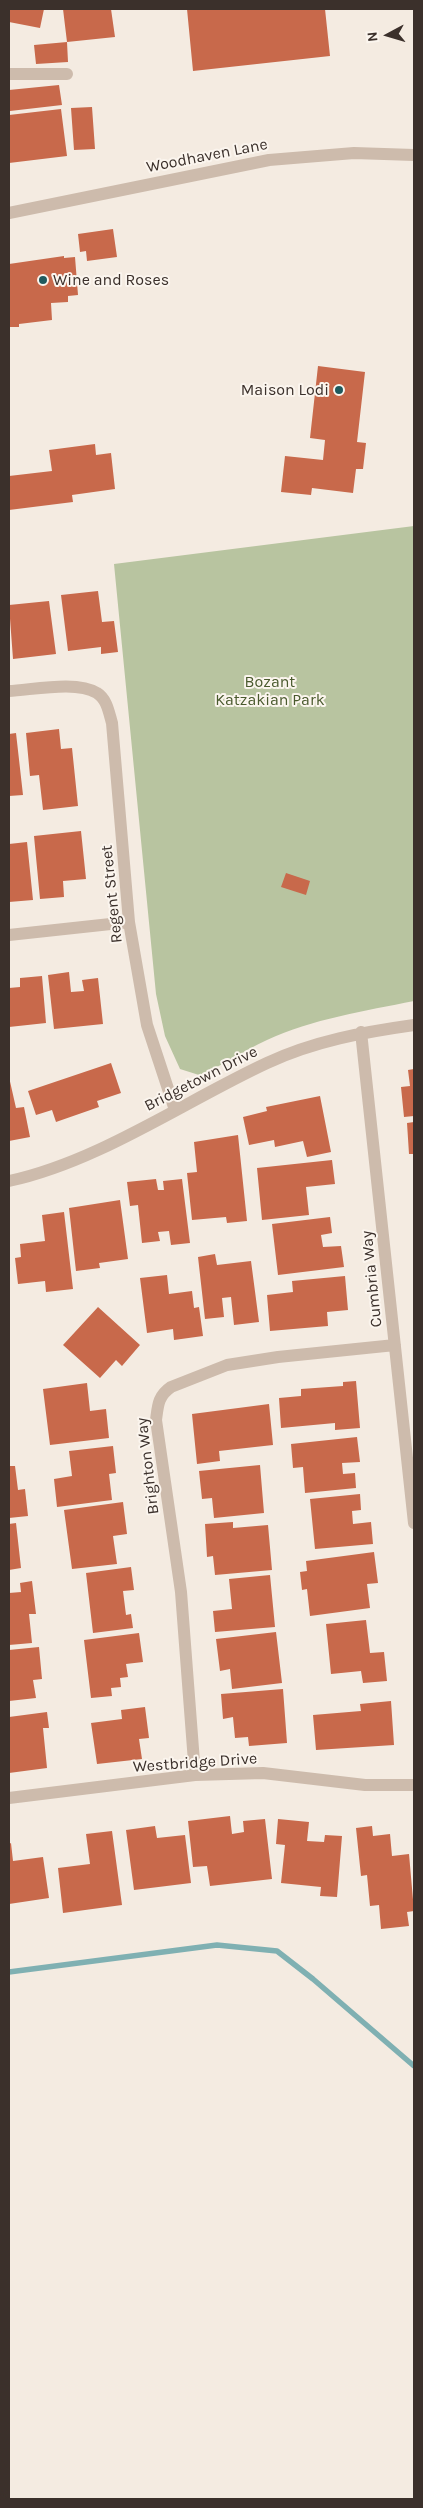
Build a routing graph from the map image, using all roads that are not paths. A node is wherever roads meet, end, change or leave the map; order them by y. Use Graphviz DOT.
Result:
graph roads {
  1 [pos="9,74"];
  2 [pos="66,74"];
  3 [pos="414,156"];
  4 [pos="9,213"];
  5 [pos="9,691"];
  6 [pos="129,922"];
  7 [pos="9,935"];
  8 [pos="414,1026"];
  9 [pos="361,1032"];
  10 [pos="176,1110"];
  11 [pos="9,1181"];
  12 [pos="395,1345"];
  13 [pos="414,1523"];
  14 [pos="195,1775"];
  15 [pos="414,1785"];
  16 [pos="9,1798"];
  1 -- 2 [label="street"];
  3 -- 4 [label="street, Woodhaven Lane"];
  5 -- 6 [label="street, Regent Street"];
  6 -- 7 [label="street"];
  6 -- 10 [label="street, Regent Street"];
  8 -- 9 [label="street, Bridgetown Drive"];
  9 -- 10 [label="street, Bridgetown Drive"];
  9 -- 12 [label="street, Cumbria Way"];
  10 -- 11 [label="street, Bridgetown Drive"];
  12 -- 13 [label="street, Cumbria Way"];
  12 -- 14 [label="street, Brighton Way"];
  14 -- 15 [label="street, Westbridge Drive"];
  14 -- 16 [label="street, Westbridge Drive"];
}
